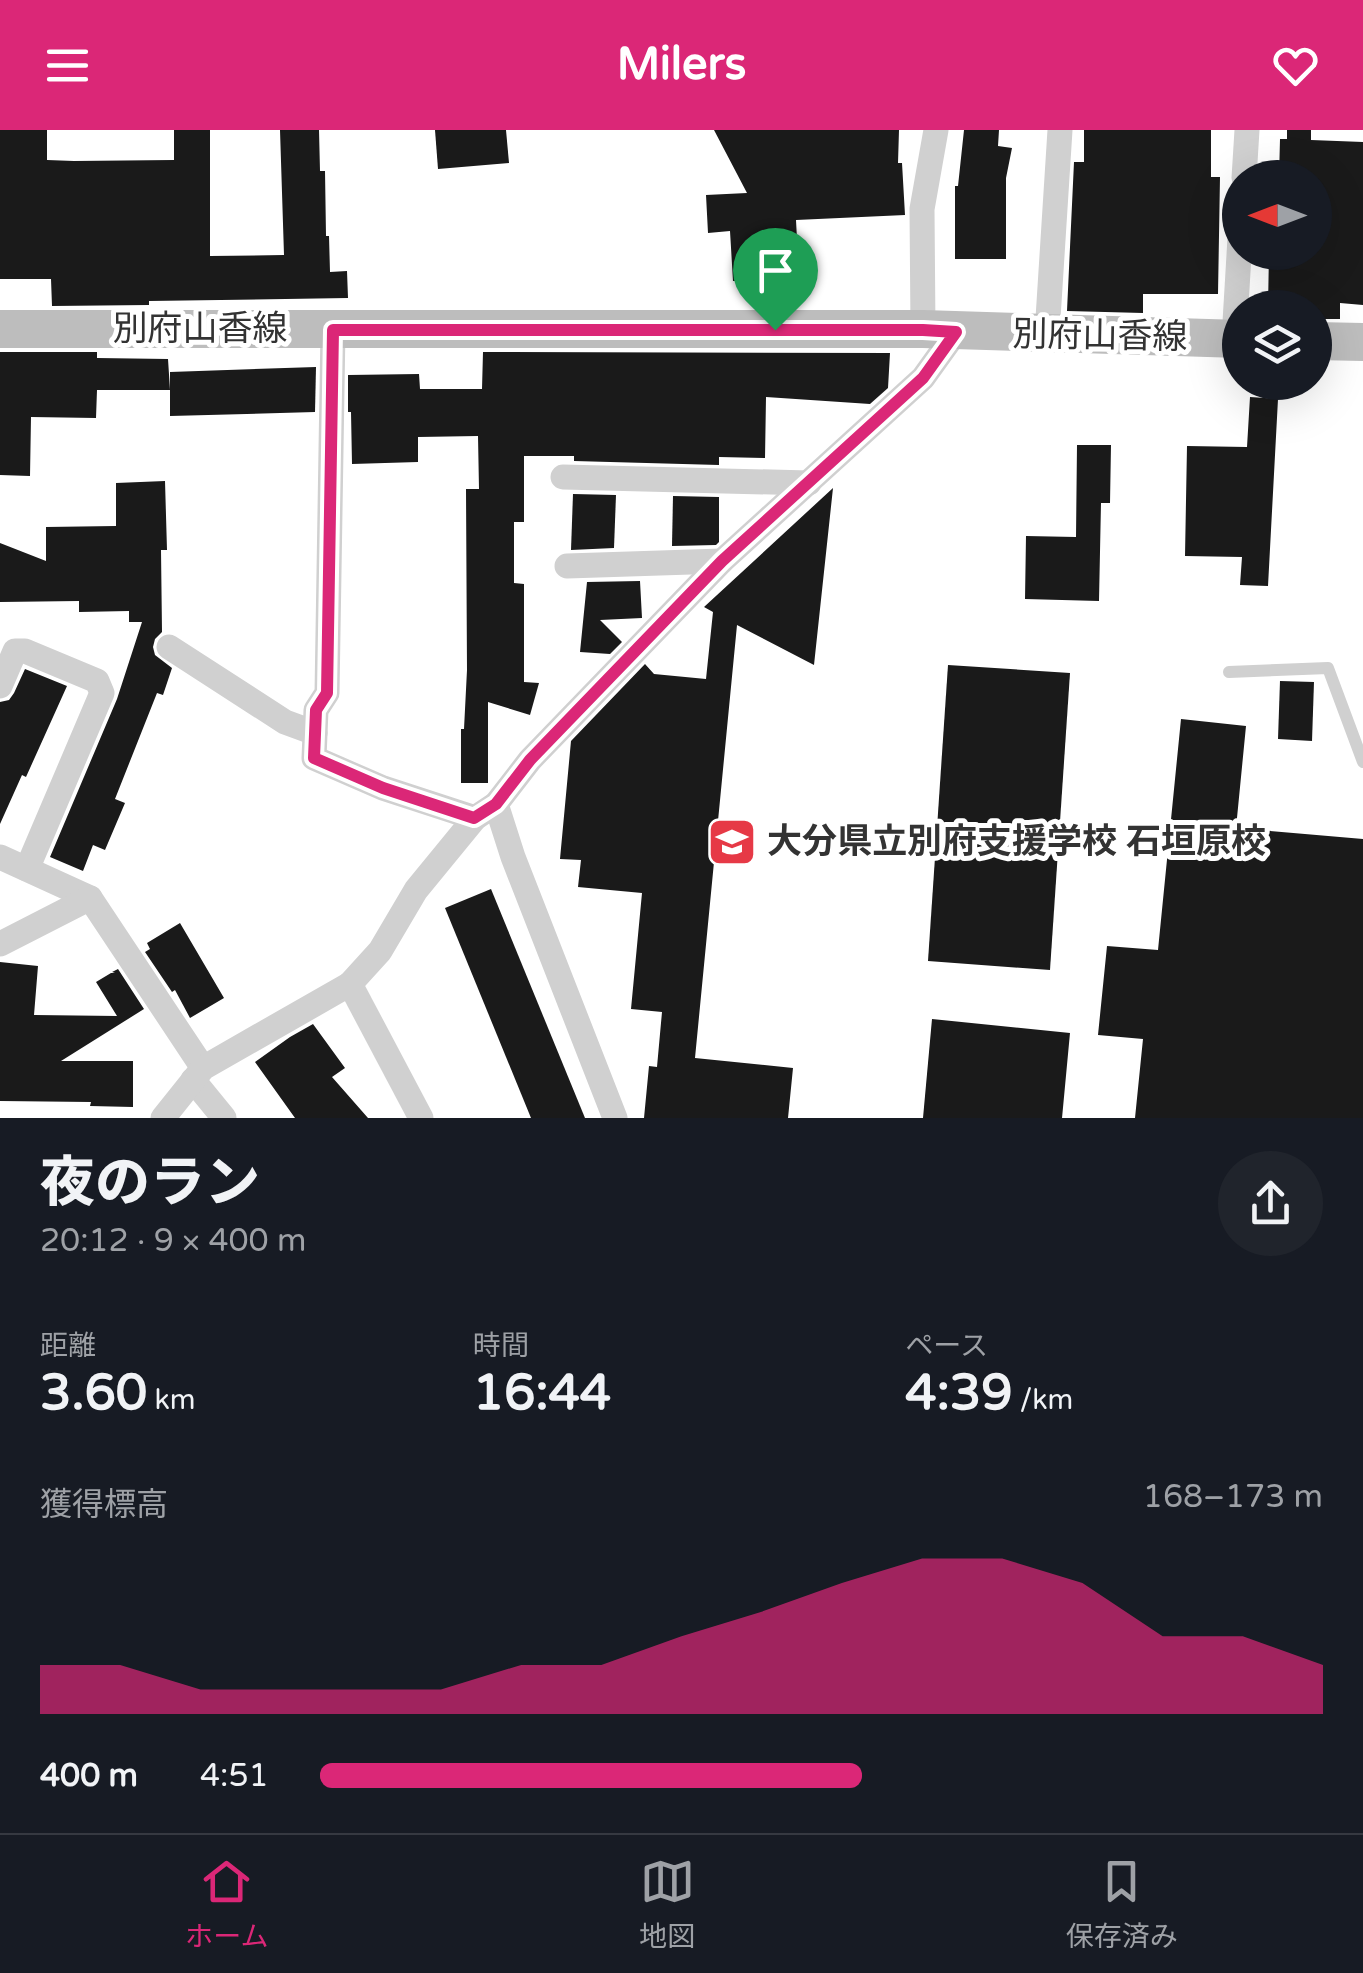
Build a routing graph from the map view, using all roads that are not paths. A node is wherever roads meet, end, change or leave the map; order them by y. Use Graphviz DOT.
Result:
graph roads {
  1 [pos="936,130"];
  2 [pos="1060,130"];
  3 [pos="1247,130"];
  4 [pos="1245,160"];
  5 [pos="0,329"];
  6 [pos="333,330"];
  7 [pos="939,331"];
  8 [pos="1047,334"];
  9 [pos="1222,339"];
  10 [pos="1332,341"];
  11 [pos="1363,342"];
  12 [pos="563,476"];
  13 [pos="808,483"];
  14 [pos="722,561"];
  15 [pos="566,566"];
  16 [pos="170,647"];
  17 [pos="1229,672"];
  18 [pos="0,686"];
  19 [pos="315,733"];
  20 [pos="1363,762"];
  21 [pos="485,811"];
  22 [pos="0,857"];
  23 [pos="28,869"];
  24 [pos="90,898"];
  25 [pos="0,944"];
  26 [pos="350,984"];
  27 [pos="198,1074"];
  28 [pos="163,1118"];
  29 [pos="224,1118"];
  30 [pos="421,1118"];
  31 [pos="615,1118"];
  1 -- 7 [label="street"];
  2 -- 8 [label="street"];
  3 -- 4 [label="street"];
  5 -- 6 [label="main road, 別府山香線"];
  6 -- 7 [label="main road, 別府山香線"];
  6 -- 19 [label="street"];
  7 -- 8 [label="main road, 別府山香線"];
  7 -- 13 [label="street"];
  8 -- 9 [label="main road, 別府山香線"];
  10 -- 11 [label="main road"];
  12 -- 13 [label="street"];
  13 -- 14 [label="street"];
  14 -- 15 [label="street"];
  14 -- 21 [label="street"];
  16 -- 19 [label="street"];
  17 -- 20 [label="lane"];
  18 -- 23 [label="street"];
  19 -- 21 [label="street"];
  21 -- 26 [label="street"];
  21 -- 31 [label="street"];
  22 -- 23 [label="street"];
  23 -- 24 [label="street"];
  24 -- 25 [label="street"];
  24 -- 27 [label="street"];
  26 -- 27 [label="street"];
  26 -- 30 [label="street"];
  27 -- 28 [label="street"];
  27 -- 29 [label="street"];
}
